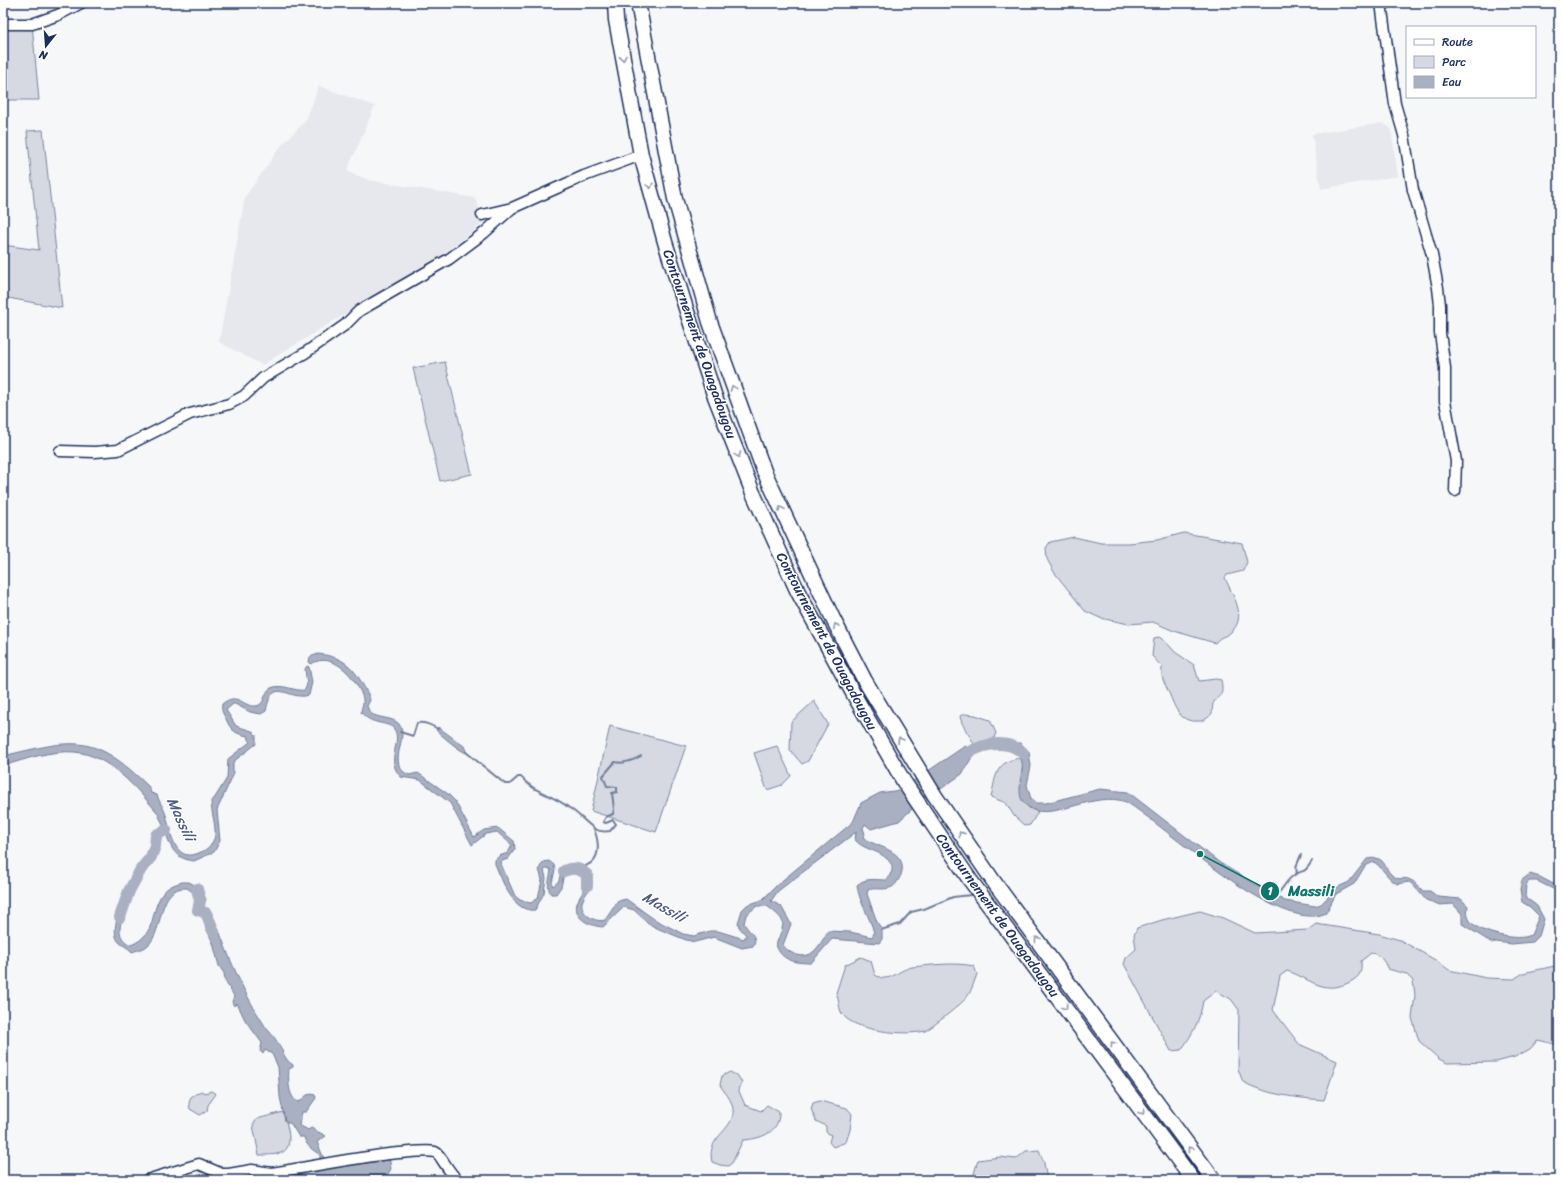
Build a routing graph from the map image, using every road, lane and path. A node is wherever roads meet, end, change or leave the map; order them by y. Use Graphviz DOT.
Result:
graph roads {
  1 [pos="81,3"];
  2 [pos="611,3"];
  3 [pos="615,3"];
  4 [pos="1381,3"];
  5 [pos="641,8"];
  6 [pos="616,20"];
  7 [pos="3,24"];
  8 [pos="641,154"];
  9 [pos="512,208"];
  10 [pos="482,215"];
  11 [pos="60,450"];
  12 [pos="1455,490"];
  13 [pos="147,1180"];
  14 [pos="458,1180"];
  15 [pos="1193,1180"];
  16 [pos="1214,1180"];
  1 -- 7 [label="street"];
  2 -- 6 [label="highway"];
  3 -- 6 [label="highway, Contournement de Ouagadougou"];
  4 -- 12 [label="street"];
  16 -- 5 [label="highway, Contournement de Ouagadougou, one-way"];
  6 -- 8 [label="highway, Contournement de Ouagadougou, one-way"];
  8 -- 9 [label="street"];
  8 -- 15 [label="highway, Contournement de Ouagadougou, one-way"];
  9 -- 10 [label="street"];
  9 -- 11 [label="street"];
  13 -- 14 [label="street"];
}
